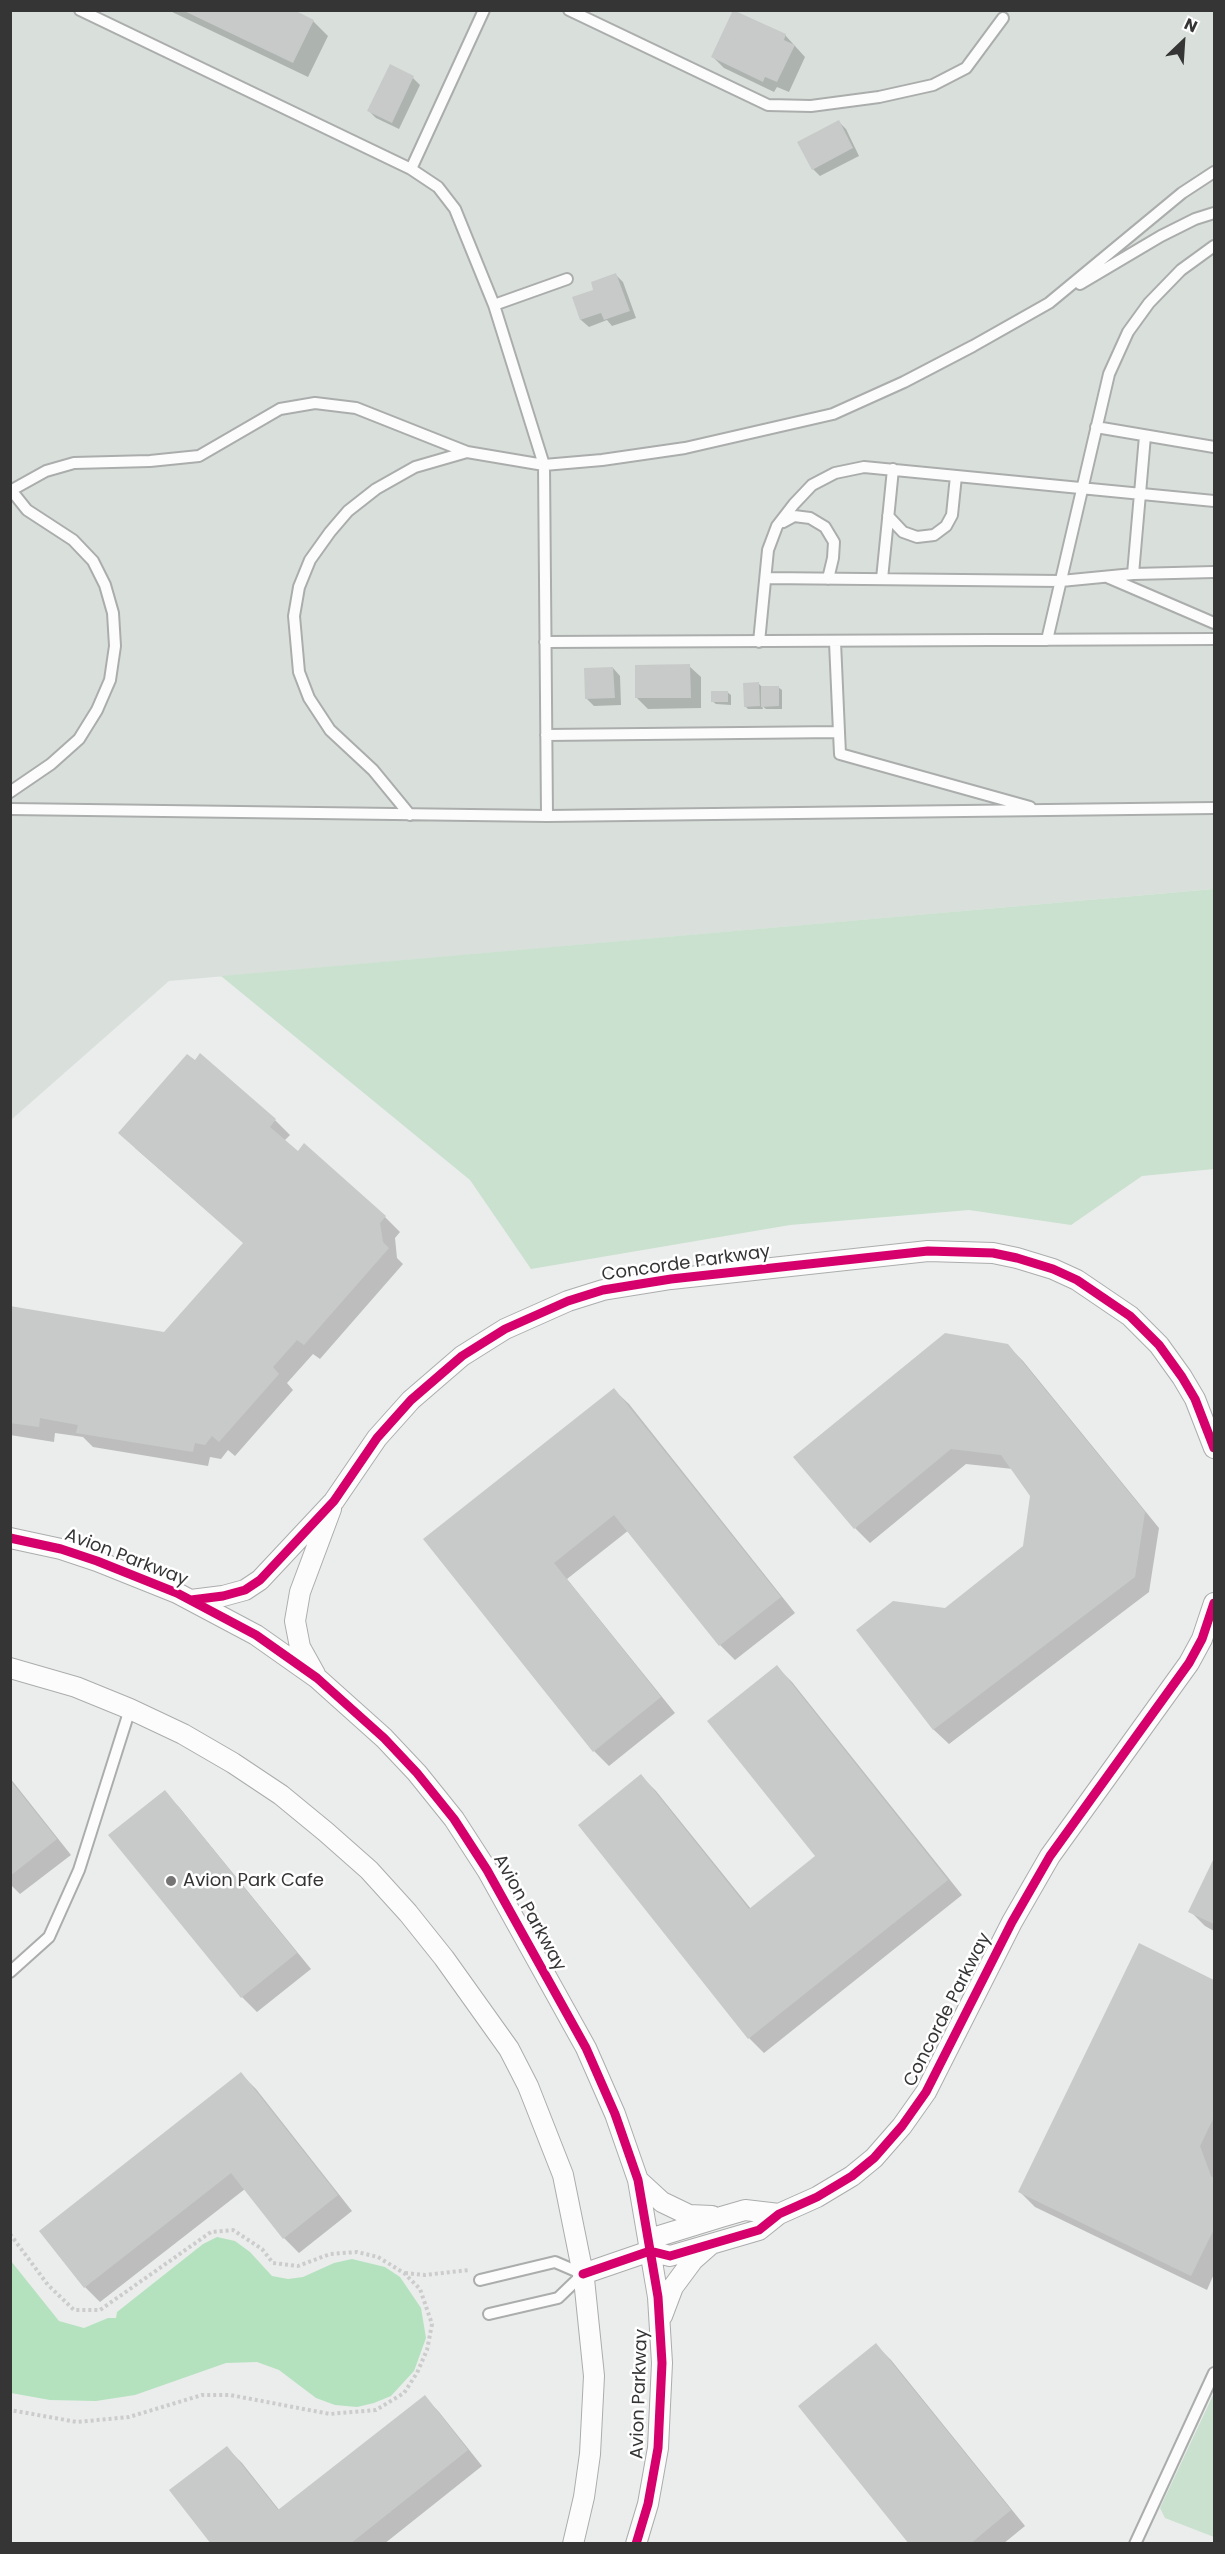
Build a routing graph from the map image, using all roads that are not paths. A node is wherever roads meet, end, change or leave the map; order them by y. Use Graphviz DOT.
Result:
graph roads {
  1 [pos="80,10"];
  2 [pos="484,10"];
  3 [pos="568,10"];
  4 [pos="1003,18"];
  5 [pos="411,169"];
  6 [pos="1215,172"];
  7 [pos="1215,213"];
  8 [pos="1215,246"];
  9 [pos="567,279"];
  10 [pos="1049,303"];
  11 [pos="494,305"];
  12 [pos="1096,427"];
  13 [pos="1145,436"];
  14 [pos="1215,447"];
  15 [pos="467,452"];
  16 [pos="544,465"];
  17 [pos="893,469"];
  18 [pos="956,476"];
  19 [pos="1082,488"];
  20 [pos="11,490"];
  21 [pos="1140,494"];
  22 [pos="1215,501"];
  23 [pos="888,516"];
  24 [pos="777,525"];
  25 [pos="1215,572"];
  26 [pos="1133,574"];
  27 [pos="1106,577"];
  28 [pos="766,579"];
  29 [pos="828,579"];
  30 [pos="882,579"];
  31 [pos="1061,581"];
  32 [pos="1215,623"];
  33 [pos="1215,639"];
  34 [pos="1047,640"];
  35 [pos="545,642"];
  36 [pos="759,642"];
  37 [pos="835,642"];
  38 [pos="839,732"];
  39 [pos="546,735"];
  40 [pos="10,792"];
  41 [pos="1215,808"];
  42 [pos="10,809"];
  43 [pos="1042,810"];
  44 [pos="410,814"];
  45 [pos="547,816"];
  46 [pos="1215,1448"];
  47 [pos="334,1501"];
  48 [pos="10,1538"];
  49 [pos="191,1600"];
  50 [pos="1215,1603"];
  51 [pos="10,1668"];
  52 [pos="317,1678"];
  53 [pos="130,1708"];
  54 [pos="10,1972"];
  55 [pos="638,2180"];
  56 [pos="779,2214"];
  57 [pos="721,2217"];
  58 [pos="714,2241"];
  59 [pos="650,2251"];
  60 [pos="583,2274"];
  61 [pos="480,2280"];
  62 [pos="489,2314"];
  63 [pos="660,2324"];
  64 [pos="1215,2373"];
  65 [pos="573,2544"];
  66 [pos="636,2544"];
  67 [pos="1135,2544"];
  1 -- 5 [label="lane"];
  2 -- 5 [label="lane"];
  3 -- 4 [label="lane"];
  5 -- 11 [label="lane"];
  6 -- 10 [label="lane"];
  7 -- 10 [label="lane"];
  8 -- 12 [label="lane"];
  9 -- 11 [label="lane"];
  10 -- 16 [label="lane"];
  11 -- 16 [label="lane"];
  12 -- 13 [label="lane"];
  12 -- 19 [label="lane"];
  13 -- 14 [label="lane"];
  13 -- 21 [label="lane"];
  15 -- 16 [label="lane"];
  15 -- 20 [label="lane"];
  15 -- 44 [label="lane"];
  16 -- 35 [label="lane"];
  17 -- 18 [label="lane"];
  17 -- 23 [label="lane"];
  17 -- 24 [label="lane"];
  18 -- 19 [label="lane"];
  18 -- 23 [label="lane"];
  19 -- 21 [label="lane"];
  19 -- 31 [label="lane"];
  20 -- 40 [label="lane"];
  21 -- 22 [label="lane"];
  21 -- 26 [label="lane"];
  23 -- 30 [label="lane"];
  24 -- 28 [label="lane"];
  24 -- 29 [label="lane"];
  25 -- 26 [label="lane"];
  26 -- 27 [label="lane"];
  27 -- 31 [label="lane"];
  27 -- 32 [label="lane"];
  28 -- 29 [label="lane"];
  28 -- 36 [label="lane"];
  29 -- 30 [label="lane"];
  30 -- 31 [label="lane"];
  31 -- 34 [label="lane"];
  33 -- 34 [label="lane"];
  34 -- 37 [label="lane"];
  35 -- 36 [label="lane"];
  35 -- 39 [label="lane"];
  36 -- 37 [label="lane"];
  37 -- 38 [label="lane"];
  38 -- 39 [label="lane"];
  38 -- 43 [label="lane"];
  39 -- 45 [label="lane"];
  41 -- 43 [label="lane"];
  42 -- 44 [label="lane"];
  43 -- 45 [label="lane"];
  44 -- 45 [label="lane"];
  46 -- 47 [label="street, Concorde Parkway"];
  47 -- 49 [label="street, Concorde Parkway"];
  47 -- 52 [label="street, Concorde Parkway"];
  48 -- 49 [label="street, Avion Parkway"];
  49 -- 52 [label="street, Avion Parkway"];
  50 -- 56 [label="street, Concorde Parkway"];
  51 -- 53 [label="street"];
  52 -- 55 [label="street, Avion Parkway"];
  53 -- 54 [label="lane"];
  53 -- 60 [label="street"];
  55 -- 57 [label="street"];
  55 -- 59 [label="street, Avion Parkway"];
  56 -- 57 [label="street, Concorde Parkway"];
  56 -- 58 [label="street, Concorde Parkway"];
  57 -- 59 [label="street, Concorde Parkway"];
  58 -- 59 [label="street, Concorde Parkway"];
  58 -- 63 [label="street"];
  59 -- 60 [label="street, Concorde Parkway"];
  59 -- 63 [label="street, Avion Parkway"];
  60 -- 61 [label="lane"];
  60 -- 62 [label="lane"];
  60 -- 65 [label="street"];
  63 -- 66 [label="street, Avion Parkway"];
  64 -- 67 [label="lane"];
}
